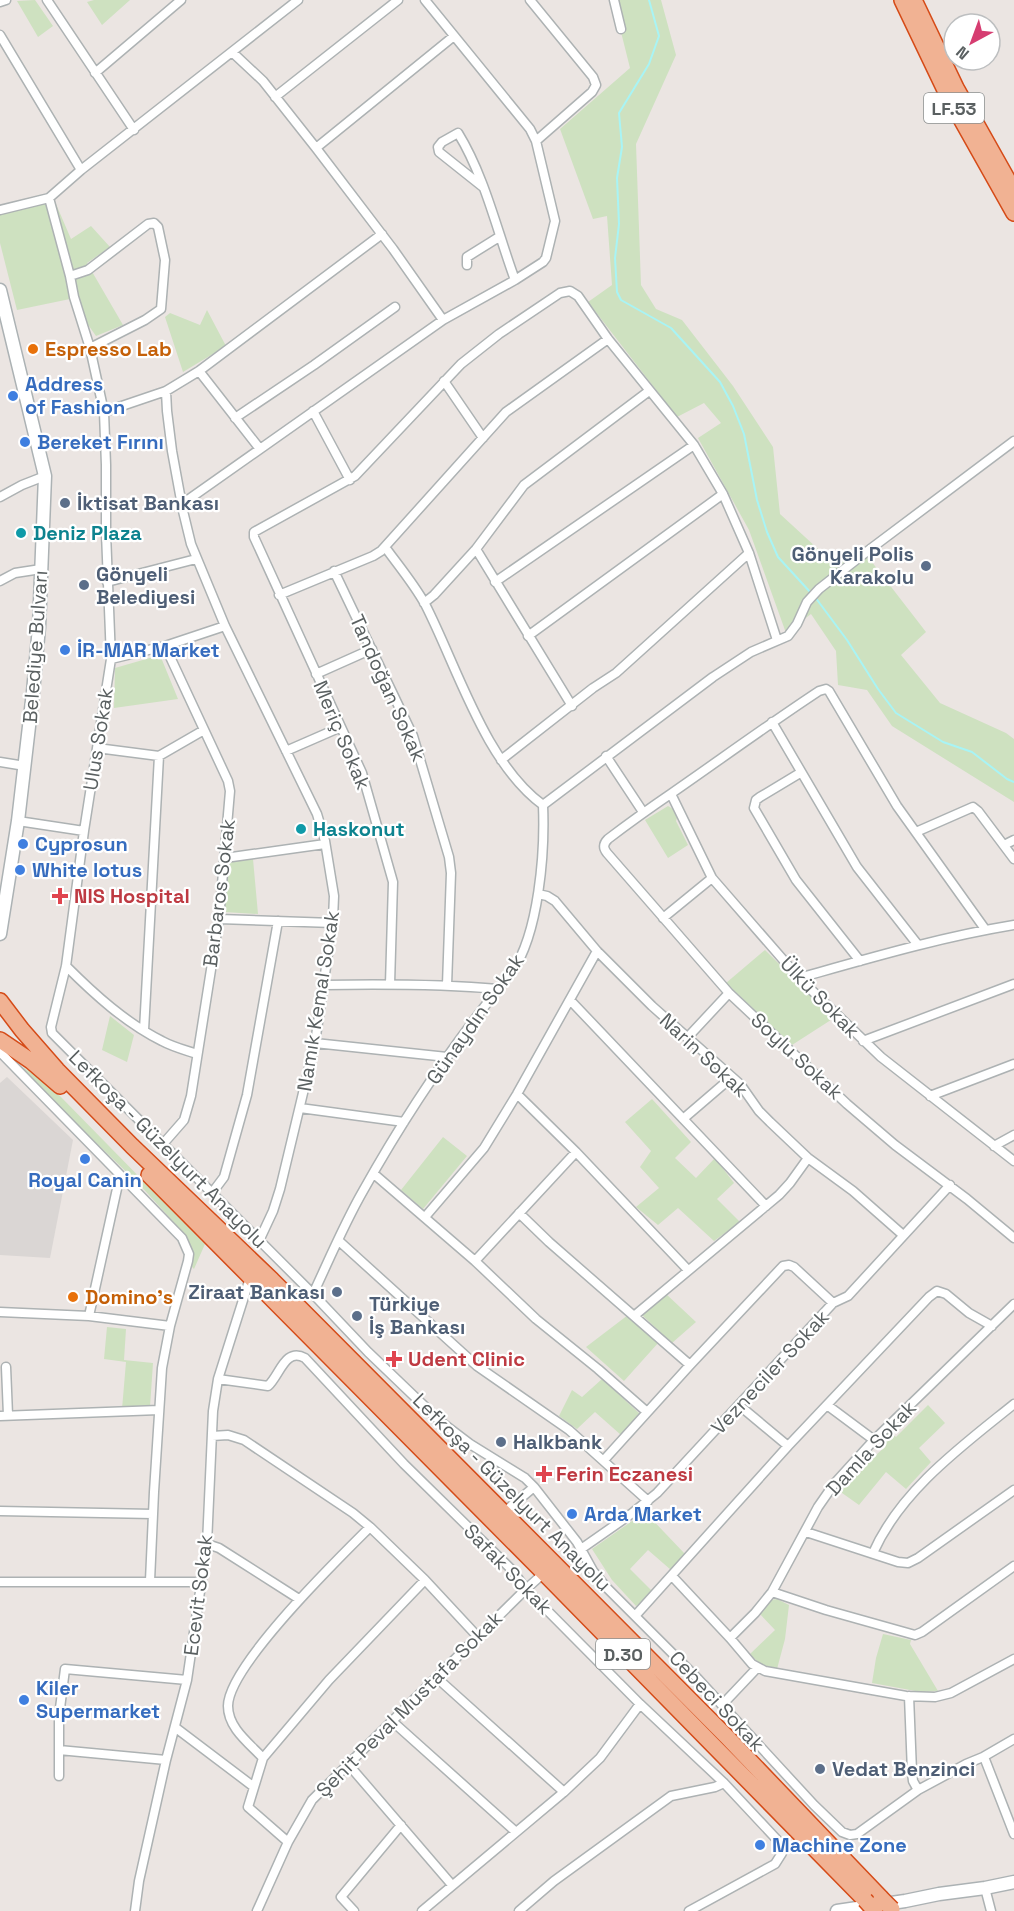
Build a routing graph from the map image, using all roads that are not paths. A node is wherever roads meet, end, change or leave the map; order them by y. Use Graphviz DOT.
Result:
graph roads {
  1 [pos="6,0"];
  2 [pos="47,0"];
  3 [pos="181,0"];
  4 [pos="298,0"];
  5 [pos="398,0"];
  6 [pos="425,0"];
  7 [pos="530,0"];
  8 [pos="614,0"];
  9 [pos="902,0"];
  10 [pos="914,0"];
  11 [pos="0,2"];
  12 [pos="285,5"];
  13 [pos="621,28"];
  14 [pos="0,35"];
  15 [pos="454,36"];
  16 [pos="232,52"];
  17 [pos="95,73"];
  18 [pos="275,97"];
  19 [pos="134,130"];
  20 [pos="536,141"];
  21 [pos="316,148"];
  22 [pos="81,170"];
  23 [pos="483,187"];
  24 [pos="1014,191"];
  25 [pos="49,198"];
  26 [pos="0,210"];
  27 [pos="1014,213"];
  28 [pos="382,234"];
  29 [pos="500,237"];
  30 [pos="467,265"];
  31 [pos="70,276"];
  32 [pos="515,280"];
  33 [pos="0,290"];
  34 [pos="395,307"];
  35 [pos="443,320"];
  36 [pos="608,339"];
  37 [pos="90,348"];
  38 [pos="200,370"];
  39 [pos="444,381"];
  40 [pos="166,391"];
  41 [pos="649,391"];
  42 [pos="313,411"];
  43 [pos="104,412"];
  44 [pos="235,418"];
  45 [pos="483,438"];
  46 [pos="1014,441"];
  47 [pos="694,445"];
  48 [pos="260,449"];
  49 [pos="45,476"];
  50 [pos="350,480"];
  51 [pos="723,494"];
  52 [pos="0,497"];
  53 [pos="182,504"];
  54 [pos="385,547"];
  55 [pos="476,549"];
  56 [pos="749,553"];
  57 [pos="196,559"];
  58 [pos="41,569"];
  59 [pos="334,571"];
  60 [pos="0,580"];
  61 [pos="107,582"];
  62 [pos="495,582"];
  63 [pos="279,595"];
  64 [pos="424,603"];
  65 [pos="225,626"];
  66 [pos="528,636"];
  67 [pos="777,640"];
  68 [pos="165,646"];
  69 [pos="372,649"];
  70 [pos="111,659"];
  71 [pos="316,674"];
  72 [pos="572,706"];
  73 [pos="772,722"];
  74 [pos="341,727"];
  75 [pos="204,730"];
  76 [pos="97,748"];
  77 [pos="286,751"];
  78 [pos="159,756"];
  79 [pos="606,756"];
  80 [pos="501,760"];
  81 [pos="0,762"];
  82 [pos="25,766"];
  83 [pos="800,773"];
  84 [pos="671,794"];
  85 [pos="543,805"];
  86 [pos="643,812"];
  87 [pos="18,821"];
  88 [pos="84,831"];
  89 [pos="916,832"];
  90 [pos="1014,840"];
  91 [pos="325,844"];
  92 [pos="1004,845"];
  93 [pos="225,858"];
  94 [pos="1014,859"];
  95 [pos="712,878"];
  96 [pos="538,894"];
  97 [pos="663,918"];
  98 [pos="219,919"];
  99 [pos="278,921"];
  100 [pos="333,923"];
  101 [pos="1014,925"];
  102 [pos="985,929"];
  103 [pos="0,934"];
  104 [pos="918,945"];
  105 [pos="597,951"];
  106 [pos="860,961"];
  107 [pos="66,966"];
  108 [pos="799,978"];
  109 [pos="390,984"];
  110 [pos="1014,984"];
  111 [pos="324,985"];
  112 [pos="447,985"];
  113 [pos="498,989"];
  114 [pos="729,993"];
  115 [pos="570,1000"];
  116 [pos="1,1001"];
  117 [pos="0,1021"];
  118 [pos="51,1028"];
  119 [pos="144,1030"];
  120 [pos="687,1038"];
  121 [pos="0,1040"];
  122 [pos="863,1041"];
  123 [pos="315,1043"];
  124 [pos="0,1052"];
  125 [pos="197,1054"];
  126 [pos="447,1057"];
  127 [pos="1014,1064"];
  128 [pos="732,1077"];
  129 [pos="517,1094"];
  130 [pos="930,1096"];
  131 [pos="300,1108"];
  132 [pos="683,1119"];
  133 [pos="404,1122"];
  134 [pos="1014,1135"];
  135 [pos="163,1144"];
  136 [pos="994,1146"];
  137 [pos="576,1152"];
  138 [pos="808,1158"];
  139 [pos="1014,1161"];
  140 [pos="374,1174"];
  141 [pos="120,1175"];
  142 [pos="950,1185"];
  143 [pos="212,1193"];
  144 [pos="766,1206"];
  145 [pos="519,1213"];
  146 [pos="425,1217"];
  147 [pos="903,1235"];
  148 [pos="1014,1238"];
  149 [pos="339,1240"];
  150 [pos="259,1241"];
  151 [pos="475,1261"];
  152 [pos="688,1270"];
  153 [pos="289,1271"];
  154 [pos="250,1278"];
  155 [pos="272,1280"];
  156 [pos="313,1294"];
  157 [pos="833,1303"];
  158 [pos="1014,1304"];
  159 [pos="0,1312"];
  160 [pos="89,1316"];
  161 [pos="634,1316"];
  162 [pos="170,1326"];
  163 [pos="992,1326"];
  164 [pos="690,1365"];
  165 [pos="6,1367"];
  166 [pos="218,1379"];
  167 [pos="1014,1404"];
  168 [pos="827,1405"];
  169 [pos="740,1406"];
  170 [pos="159,1410"];
  171 [pos="647,1413"];
  172 [pos="4,1415"];
  173 [pos="212,1436"];
  174 [pos="874,1440"];
  175 [pos="788,1446"];
  176 [pos="604,1460"];
  177 [pos="534,1487"];
  178 [pos="1014,1490"];
  179 [pos="648,1501"];
  180 [pos="0,1511"];
  181 [pos="503,1513"];
  182 [pos="153,1514"];
  183 [pos="370,1527"];
  184 [pos="806,1532"];
  185 [pos="207,1544"];
  186 [pos="581,1549"];
  187 [pos="873,1553"];
  188 [pos="1011,1568"];
  189 [pos="544,1573"];
  190 [pos="672,1575"];
  191 [pos="425,1580"];
  192 [pos="1014,1580"];
  193 [pos="150,1581"];
  194 [pos="0,1582"];
  195 [pos="200,1582"];
  196 [pos="526,1589"];
  197 [pos="772,1592"];
  198 [pos="299,1599"];
  199 [pos="635,1616"];
  200 [pos="478,1636"];
  201 [pos="730,1638"];
  202 [pos="1014,1659"];
  203 [pos="757,1668"];
  204 [pos="436,1678"];
  205 [pos="187,1680"];
  206 [pos="909,1696"];
  207 [pos="640,1704"];
  208 [pos="722,1705"];
  209 [pos="392,1721"];
  210 [pos="176,1728"];
  211 [pos="1014,1739"];
  212 [pos="58,1750"];
  213 [pos="984,1757"];
  214 [pos="263,1758"];
  215 [pos="166,1760"];
  216 [pos="348,1764"];
  217 [pos="58,1776"];
  218 [pos="724,1783"];
  219 [pos="254,1787"];
  220 [pos="918,1790"];
  221 [pos="564,1792"];
  222 [pos="401,1825"];
  223 [pos="516,1832"];
  224 [pos="1014,1834"];
  225 [pos="288,1842"];
  226 [pos="1014,1882"];
  227 [pos="452,1885"];
  228 [pos="985,1888"];
  229 [pos="874,1906"];
  230 [pos="135,1911"];
  231 [pos="258,1911"];
  232 [pos="354,1911"];
  233 [pos="422,1911"];
  234 [pos="519,1911"];
  235 [pos="689,1911"];
  236 [pos="837,1911"];
  237 [pos="991,1911"];
  1 -- 11 [label="street"];
  2 -- 17 [label="street"];
  3 -- 17 [label="street"];
  4 -- 12 [label="street"];
  5 -- 18 [label="street"];
  6 -- 15 [label="street"];
  7 -- 20 [label="street"];
  8 -- 13 [label="street"];
  9 -- 27 [label="highway, LF.53"];
  10 -- 24 [label="highway, LF.53"];
  12 -- 16 [label="street"];
  14 -- 22 [label="street"];
  15 -- 20 [label="street"];
  15 -- 21 [label="street"];
  16 -- 18 [label="street"];
  16 -- 19 [label="street"];
  17 -- 19 [label="street"];
  18 -- 21 [label="street"];
  19 -- 22 [label="street"];
  20 -- 32 [label="street"];
  21 -- 28 [label="street"];
  22 -- 25 [label="street"];
  23 -- 23 [label="street"];
  23 -- 29 [label="street"];
  25 -- 26 [label="street"];
  25 -- 31 [label="street, Ulus Sokak"];
  28 -- 35 [label="street"];
  28 -- 38 [label="street"];
  29 -- 30 [label="street"];
  29 -- 32 [label="street"];
  31 -- 37 [label="street, Ulus Sokak"];
  31 -- 37 [label="street"];
  32 -- 35 [label="street"];
  33 -- 49 [label="main road, Belediye Bulvarı"];
  34 -- 44 [label="street"];
  35 -- 42 [label="street"];
  36 -- 39 [label="street"];
  36 -- 41 [label="street"];
  36 -- 45 [label="street"];
  37 -- 43 [label="street, Ulus Sokak"];
  38 -- 40 [label="street"];
  38 -- 44 [label="street"];
  39 -- 45 [label="street"];
  39 -- 50 [label="street"];
  40 -- 43 [label="street"];
  40 -- 53 [label="street, Namık Kemal Sokak"];
  41 -- 47 [label="street"];
  41 -- 55 [label="street"];
  42 -- 48 [label="street"];
  42 -- 50 [label="street"];
  43 -- 61 [label="street, Ulus Sokak"];
  44 -- 48 [label="street"];
  45 -- 54 [label="street"];
  46 -- 67 [label="street"];
  47 -- 51 [label="street"];
  47 -- 62 [label="street"];
  48 -- 53 [label="street"];
  49 -- 52 [label="street"];
  49 -- 58 [label="main road, Belediye Bulvarı"];
  50 -- 63 [label="street, Meriç Sokak"];
  51 -- 56 [label="street"];
  51 -- 66 [label="street"];
  53 -- 57 [label="street, Namık Kemal Sokak"];
  54 -- 59 [label="street"];
  54 -- 64 [label="street"];
  55 -- 62 [label="street"];
  55 -- 64 [label="street"];
  56 -- 67 [label="street"];
  56 -- 72 [label="street"];
  57 -- 61 [label="street"];
  57 -- 65 [label="street, Namık Kemal Sokak"];
  58 -- 60 [label="street"];
  58 -- 82 [label="main road, Belediye Bulvarı"];
  59 -- 63 [label="street"];
  59 -- 69 [label="street, Tandoğan Sokak"];
  61 -- 70 [label="street, Ulus Sokak"];
  62 -- 66 [label="street"];
  63 -- 71 [label="street, Meriç Sokak"];
  64 -- 80 [label="street"];
  65 -- 68 [label="street"];
  65 -- 77 [label="street, Namık Kemal Sokak"];
  66 -- 72 [label="street"];
  67 -- 79 [label="street"];
  68 -- 70 [label="street"];
  68 -- 75 [label="street, Barbaros Sokak"];
  69 -- 71 [label="street"];
  69 -- 112 [label="street, Tandoğan Sokak"];
  70 -- 76 [label="street, Ulus Sokak"];
  71 -- 74 [label="street, Meriç Sokak"];
  72 -- 80 [label="street"];
  73 -- 83 [label="street"];
  73 -- 84 [label="street"];
  73 -- 89 [label="street"];
  74 -- 77 [label="street"];
  74 -- 109 [label="street, Meriç Sokak"];
  75 -- 78 [label="street"];
  75 -- 93 [label="street, Barbaros Sokak"];
  76 -- 78 [label="street"];
  76 -- 88 [label="street, Ulus Sokak"];
  77 -- 91 [label="street, Namık Kemal Sokak"];
  78 -- 119 [label="street"];
  79 -- 85 [label="street"];
  79 -- 86 [label="street"];
  80 -- 85 [label="street"];
  81 -- 82 [label="street"];
  82 -- 87 [label="main road, Belediye Bulvarı"];
  83 -- 104 [label="street"];
  83 -- 106 [label="street"];
  84 -- 86 [label="street"];
  84 -- 95 [label="street, Ülkü Sokak"];
  85 -- 96 [label="street, Günaydın Sokak"];
  86 -- 97 [label="street, Soylu Sokak"];
  87 -- 88 [label="street"];
  87 -- 103 [label="main road, Belediye Bulvarı"];
  88 -- 107 [label="street, Ulus Sokak"];
  89 -- 92 [label="street"];
  89 -- 102 [label="street"];
  90 -- 92 [label="street"];
  91 -- 93 [label="street"];
  91 -- 100 [label="street, Namık Kemal Sokak"];
  92 -- 94 [label="street"];
  93 -- 98 [label="street, Barbaros Sokak"];
  95 -- 97 [label="street"];
  95 -- 108 [label="street, Ülkü Sokak"];
  96 -- 105 [label="street, Narin Sokak"];
  96 -- 113 [label="street, Günaydın Sokak"];
  97 -- 114 [label="street, Soylu Sokak"];
  98 -- 99 [label="street"];
  98 -- 125 [label="street, Barbaros Sokak"];
  99 -- 100 [label="street"];
  99 -- 143 [label="street"];
  100 -- 111 [label="street, Namık Kemal Sokak"];
  101 -- 102 [label="street"];
  102 -- 104 [label="street"];
  104 -- 106 [label="street"];
  105 -- 115 [label="street"];
  105 -- 120 [label="street, Narin Sokak"];
  106 -- 108 [label="street"];
  107 -- 118 [label="street, Ulus Sokak"];
  107 -- 119 [label="street"];
  108 -- 122 [label="street, Ülkü Sokak"];
  109 -- 111 [label="street"];
  109 -- 112 [label="street"];
  110 -- 122 [label="street"];
  111 -- 123 [label="street, Namık Kemal Sokak"];
  112 -- 113 [label="street"];
  113 -- 126 [label="street, Günaydın Sokak"];
  114 -- 120 [label="street"];
  114 -- 142 [label="street, Soylu Sokak"];
  115 -- 129 [label="street"];
  115 -- 132 [label="street"];
  116 -- 117 [label="main road"];
  116 -- 155 [label="highway, Lefkoşa - Güzelyurt Anayolu / D.30"];
  118 -- 135 [label="street, Cebeci Sokak"];
  119 -- 125 [label="street"];
  120 -- 128 [label="street, Narin Sokak"];
  121 -- 154 [label="highway, Lefkoşa - Güzelyurt Anayolu / D.30"];
  122 -- 130 [label="street, Ülkü Sokak"];
  123 -- 126 [label="street"];
  123 -- 131 [label="street, Namık Kemal Sokak"];
  124 -- 141 [label="street"];
  125 -- 135 [label="street, Barbaros Sokak"];
  126 -- 133 [label="street, Günaydın Sokak"];
  127 -- 130 [label="street"];
  128 -- 132 [label="street"];
  128 -- 138 [label="street, Narin Sokak"];
  129 -- 137 [label="street"];
  129 -- 146 [label="street"];
  130 -- 136 [label="street, Ülkü Sokak"];
  131 -- 133 [label="street"];
  131 -- 150 [label="street, Namık Kemal Sokak"];
  132 -- 144 [label="street"];
  133 -- 140 [label="street, Günaydın Sokak"];
  134 -- 136 [label="street"];
  135 -- 143 [label="street, Cebeci Sokak"];
  136 -- 139 [label="street, Ülkü Sokak"];
  137 -- 145 [label="street"];
  137 -- 152 [label="street"];
  138 -- 144 [label="street"];
  138 -- 147 [label="street, Narin Sokak"];
  140 -- 146 [label="street"];
  140 -- 149 [label="street, Günaydın Sokak"];
  141 -- 160 [label="street"];
  141 -- 162 [label="street"];
  142 -- 147 [label="street, Vezneciler Sokak"];
  142 -- 148 [label="street, Soylu Sokak"];
  143 -- 150 [label="street, Cebeci Sokak"];
  144 -- 152 [label="street"];
  145 -- 151 [label="street"];
  145 -- 161 [label="street"];
  146 -- 151 [label="street"];
  147 -- 157 [label="street, Vezneciler Sokak"];
  149 -- 156 [label="street, Günaydın Sokak"];
  149 -- 176 [label="street"];
  150 -- 153 [label="street, Cebeci Sokak"];
  151 -- 171 [label="street"];
  152 -- 161 [label="street"];
  153 -- 155 [label="street"];
  153 -- 156 [label="street, Cebeci Sokak"];
  154 -- 166 [label="street, Ecevit Sokak"];
  154 -- 189 [label="highway, Lefkoşa - Güzelyurt Anayolu / D.30"];
  155 -- 181 [label="highway, Lefkoşa - Güzelyurt Anayolu / D.30"];
  156 -- 177 [label="street, Cebeci Sokak"];
  157 -- 164 [label="street"];
  157 -- 169 [label="street, Vezneciler Sokak"];
  158 -- 163 [label="street, Damla Sokak"];
  159 -- 160 [label="street"];
  160 -- 162 [label="street"];
  161 -- 164 [label="street"];
  162 -- 170 [label="street"];
  163 -- 168 [label="street"];
  163 -- 174 [label="street, Damla Sokak"];
  164 -- 171 [label="street"];
  165 -- 172 [label="street"];
  166 -- 173 [label="street, Ecevit Sokak"];
  166 -- 196 [label="street, Safak Sokak"];
  167 -- 187 [label="street"];
  168 -- 174 [label="street"];
  168 -- 175 [label="street"];
  169 -- 175 [label="street"];
  169 -- 179 [label="street, Vezneciler Sokak"];
  170 -- 172 [label="street"];
  170 -- 182 [label="street"];
  171 -- 176 [label="street"];
  173 -- 183 [label="street"];
  173 -- 185 [label="street, Ecevit Sokak"];
  174 -- 184 [label="street, Damla Sokak"];
  175 -- 190 [label="street"];
  176 -- 179 [label="street"];
  177 -- 181 [label="street"];
  177 -- 186 [label="street, Cebeci Sokak"];
  178 -- 187 [label="street"];
  179 -- 186 [label="street, Vezneciler Sokak"];
  180 -- 182 [label="street"];
  181 -- 229 [label="highway, Lefkoşa - Güzelyurt Anayolu / D.30"];
  182 -- 193 [label="street"];
  183 -- 191 [label="street"];
  183 -- 198 [label="street"];
  184 -- 187 [label="street"];
  184 -- 197 [label="street, Damla Sokak"];
  185 -- 195 [label="street, Ecevit Sokak"];
  185 -- 198 [label="street"];
  186 -- 199 [label="street, Cebeci Sokak"];
  188 -- 192 [label="street"];
  188 -- 197 [label="street"];
  189 -- 196 [label="street, Şehit Peval Mustafa Sokak"];
  189 -- 229 [label="highway, Lefkoşa - Güzelyurt Anayolu / D.30"];
  190 -- 199 [label="street"];
  190 -- 201 [label="street"];
  191 -- 200 [label="street"];
  191 -- 214 [label="street"];
  193 -- 194 [label="street"];
  193 -- 195 [label="street"];
  195 -- 205 [label="street, Ecevit Sokak"];
  196 -- 200 [label="street, Şehit Peval Mustafa Sokak"];
  196 -- 207 [label="street, Safak Sokak"];
  197 -- 201 [label="street, Damla Sokak"];
  198 -- 214 [label="street"];
  199 -- 208 [label="street, Cebeci Sokak"];
  200 -- 204 [label="street, Şehit Peval Mustafa Sokak"];
  201 -- 203 [label="street"];
  202 -- 206 [label="street"];
  203 -- 206 [label="street"];
  203 -- 208 [label="street"];
  204 -- 209 [label="street, Şehit Peval Mustafa Sokak"];
  204 -- 221 [label="street"];
  205 -- 210 [label="street, Ecevit Sokak"];
  205 -- 212 [label="street"];
  206 -- 220 [label="street"];
  207 -- 218 [label="street, Safak Sokak"];
  207 -- 221 [label="street"];
  208 -- 220 [label="street, Cebeci Sokak"];
  209 -- 216 [label="street, Şehit Peval Mustafa Sokak"];
  209 -- 223 [label="street"];
  210 -- 215 [label="street, Ecevit Sokak"];
  210 -- 219 [label="street"];
  211 -- 213 [label="street, Cebeci Sokak"];
  212 -- 215 [label="street"];
  212 -- 217 [label="street"];
  213 -- 220 [label="street, Cebeci Sokak"];
  213 -- 224 [label="street"];
  214 -- 219 [label="street"];
  215 -- 230 [label="street, Ecevit Sokak"];
  216 -- 222 [label="street"];
  216 -- 225 [label="street, Şehit Peval Mustafa Sokak"];
  218 -- 234 [label="street"];
  218 -- 235 [label="street, Safak Sokak"];
  219 -- 225 [label="street"];
  221 -- 223 [label="street"];
  222 -- 227 [label="street"];
  222 -- 232 [label="street"];
  223 -- 227 [label="street"];
  225 -- 231 [label="street, Şehit Peval Mustafa Sokak"];
  226 -- 228 [label="main road"];
  227 -- 233 [label="street"];
  228 -- 229 [label="main road"];
  228 -- 237 [label="street"];
  229 -- 236 [label="main road"];
}
